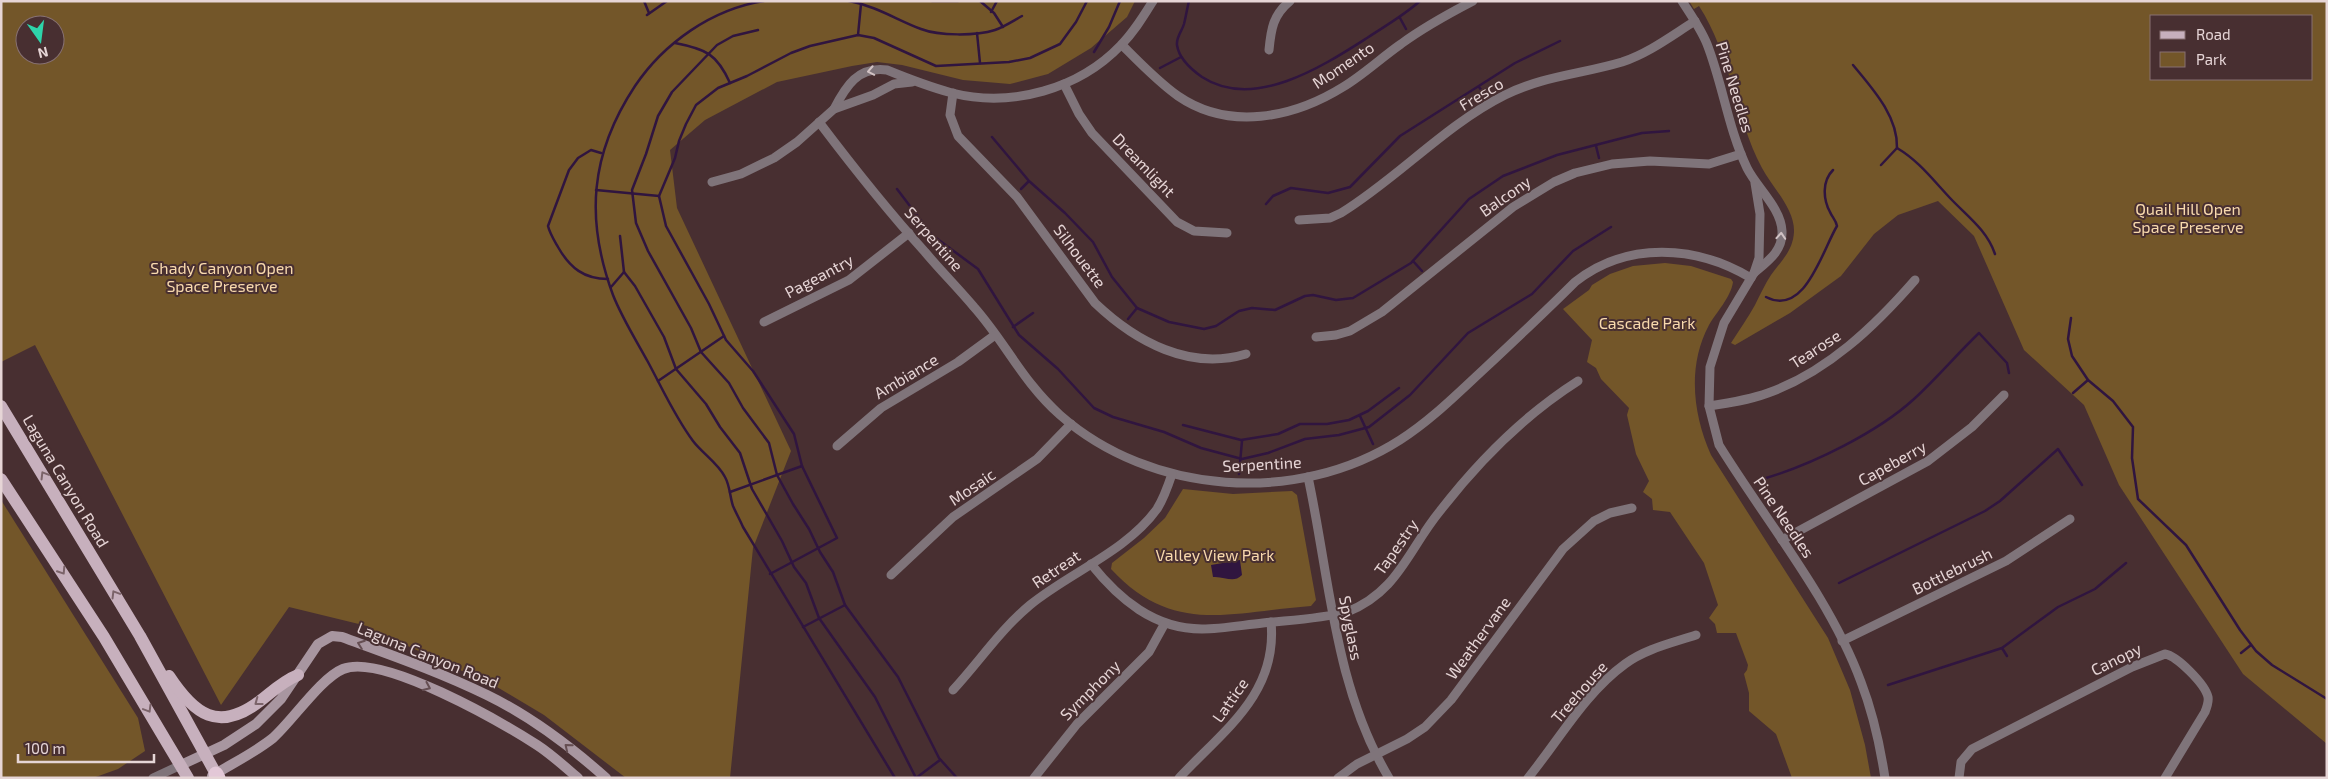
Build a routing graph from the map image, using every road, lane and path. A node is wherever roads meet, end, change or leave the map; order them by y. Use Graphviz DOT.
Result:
graph roads {
  1 [pos="1153,1"];
  2 [pos="1290,1"];
  3 [pos="1473,1"];
  4 [pos="1682,1"];
  5 [pos="1694,21"];
  6 [pos="1122,45"];
  7 [pos="1269,50"];
  8 [pos="917,82"];
  9 [pos="1064,84"];
  10 [pos="953,93"];
  11 [pos="834,109"];
  12 [pos="819,122"];
  13 [pos="1741,154"];
  14 [pos="712,182"];
  15 [pos="1755,183"];
  16 [pos="1299,220"];
  17 [pos="909,234"];
  18 [pos="1227,234"];
  19 [pos="1752,275"];
  20 [pos="1916,280"];
  21 [pos="764,322"];
  22 [pos="995,336"];
  23 [pos="1316,336"];
  24 [pos="1246,354"];
  25 [pos="1578,381"];
  26 [pos="2004,395"];
  27 [pos="1,406"];
  28 [pos="1709,406"];
  29 [pos="1071,424"];
  30 [pos="837,446"];
  31 [pos="1172,474"];
  32 [pos="1308,477"];
  33 [pos="1,479"];
  34 [pos="1632,508"];
  35 [pos="2070,519"];
  36 [pos="1782,540"];
  37 [pos="1091,564"];
  38 [pos="891,575"];
  39 [pos="1333,615"];
  40 [pos="1271,622"];
  41 [pos="1165,623"];
  42 [pos="1696,635"];
  43 [pos="140,636"];
  44 [pos="1842,641"];
  45 [pos="298,675"];
  46 [pos="953,690"];
  47 [pos="1376,754"];
  48 [pos="204,756"];
  49 [pos="181,765"];
  50 [pos="214,776"];
  51 [pos="153,778"];
  52 [pos="188,778"];
  53 [pos="578,778"];
  54 [pos="606,778"];
  55 [pos="1034,778"];
  56 [pos="1180,778"];
  57 [pos="1338,778"];
  58 [pos="1389,778"];
  59 [pos="1528,778"];
  60 [pos="1885,778"];
  61 [pos="1959,778"];
  62 [pos="2166,778"];
  1 -- 6 [label="street"];
  2 -- 7 [label="street"];
  3 -- 6 [label="street, Momento"];
  4 -- 5 [label="street, Pine Needles"];
  5 -- 13 [label="street, Pine Needles"];
  5 -- 16 [label="street, Fresco"];
  6 -- 9 [label="street"];
  8 -- 10 [label="street"];
  8 -- 11 [label="street"];
  8 -- 11 [label="street, one-way"];
  9 -- 10 [label="street"];
  9 -- 18 [label="street, Dreamlight"];
  10 -- 24 [label="street, Silhouette"];
  11 -- 12 [label="street"];
  12 -- 14 [label="street"];
  12 -- 17 [label="street, Serpentine"];
  13 -- 15 [label="street, Pine Needles"];
  13 -- 23 [label="street, Balcony"];
  15 -- 19 [label="street, Pine Needles"];
  19 -- 15 [label="street, Pine Needles, one-way"];
  17 -- 21 [label="street, Pageantry"];
  17 -- 22 [label="street, Serpentine"];
  19 -- 28 [label="street, Pine Needles"];
  19 -- 32 [label="street, Serpentine"];
  20 -- 28 [label="street, Tearose"];
  22 -- 29 [label="street, Serpentine"];
  22 -- 30 [label="street, Ambiance"];
  25 -- 39 [label="street, Tapestry"];
  26 -- 36 [label="street, Capeberry"];
  43 -- 27 [label="main road, Laguna Canyon Road, one-way"];
  28 -- 36 [label="street, Pine Needles"];
  29 -- 31 [label="street, Serpentine"];
  29 -- 38 [label="street, Mosaic"];
  31 -- 32 [label="street, Serpentine"];
  31 -- 37 [label="street, Retreat"];
  32 -- 39 [label="street, Spyglass"];
  33 -- 49 [label="main road, one-way"];
  34 -- 47 [label="street, Weathervane"];
  35 -- 44 [label="street, Bottlebrush"];
  36 -- 44 [label="street, Pine Needles"];
  37 -- 41 [label="street, Tapestry"];
  37 -- 46 [label="street, Retreat"];
  39 -- 40 [label="street, Tapestry"];
  39 -- 47 [label="street, Spyglass"];
  40 -- 41 [label="street, Tapestry"];
  40 -- 56 [label="street, Lattice"];
  41 -- 55 [label="street, Symphony"];
  42 -- 59 [label="street, Treehouse"];
  45 -- 43 [label="main road, one-way"];
  43 -- 48 [label="main road, Laguna Canyon Road"];
  44 -- 60 [label="street, Pine Needles"];
  45 -- 48 [label="main road, Laguna Canyon Road"];
  54 -- 45 [label="main road, Laguna Canyon Road, one-way"];
  47 -- 57 [label="street, Weathervane"];
  47 -- 58 [label="street, Spyglass"];
  48 -- 49 [label="main road, Laguna Canyon Road"];
  48 -- 50 [label="main road, Laguna Canyon Road"];
  49 -- 51 [label="street"];
  49 -- 52 [label="main road"];
  50 -- 53 [label="main road, Laguna Canyon Road, one-way"];
  61 -- 62 [label="street, Canopy"];
}
